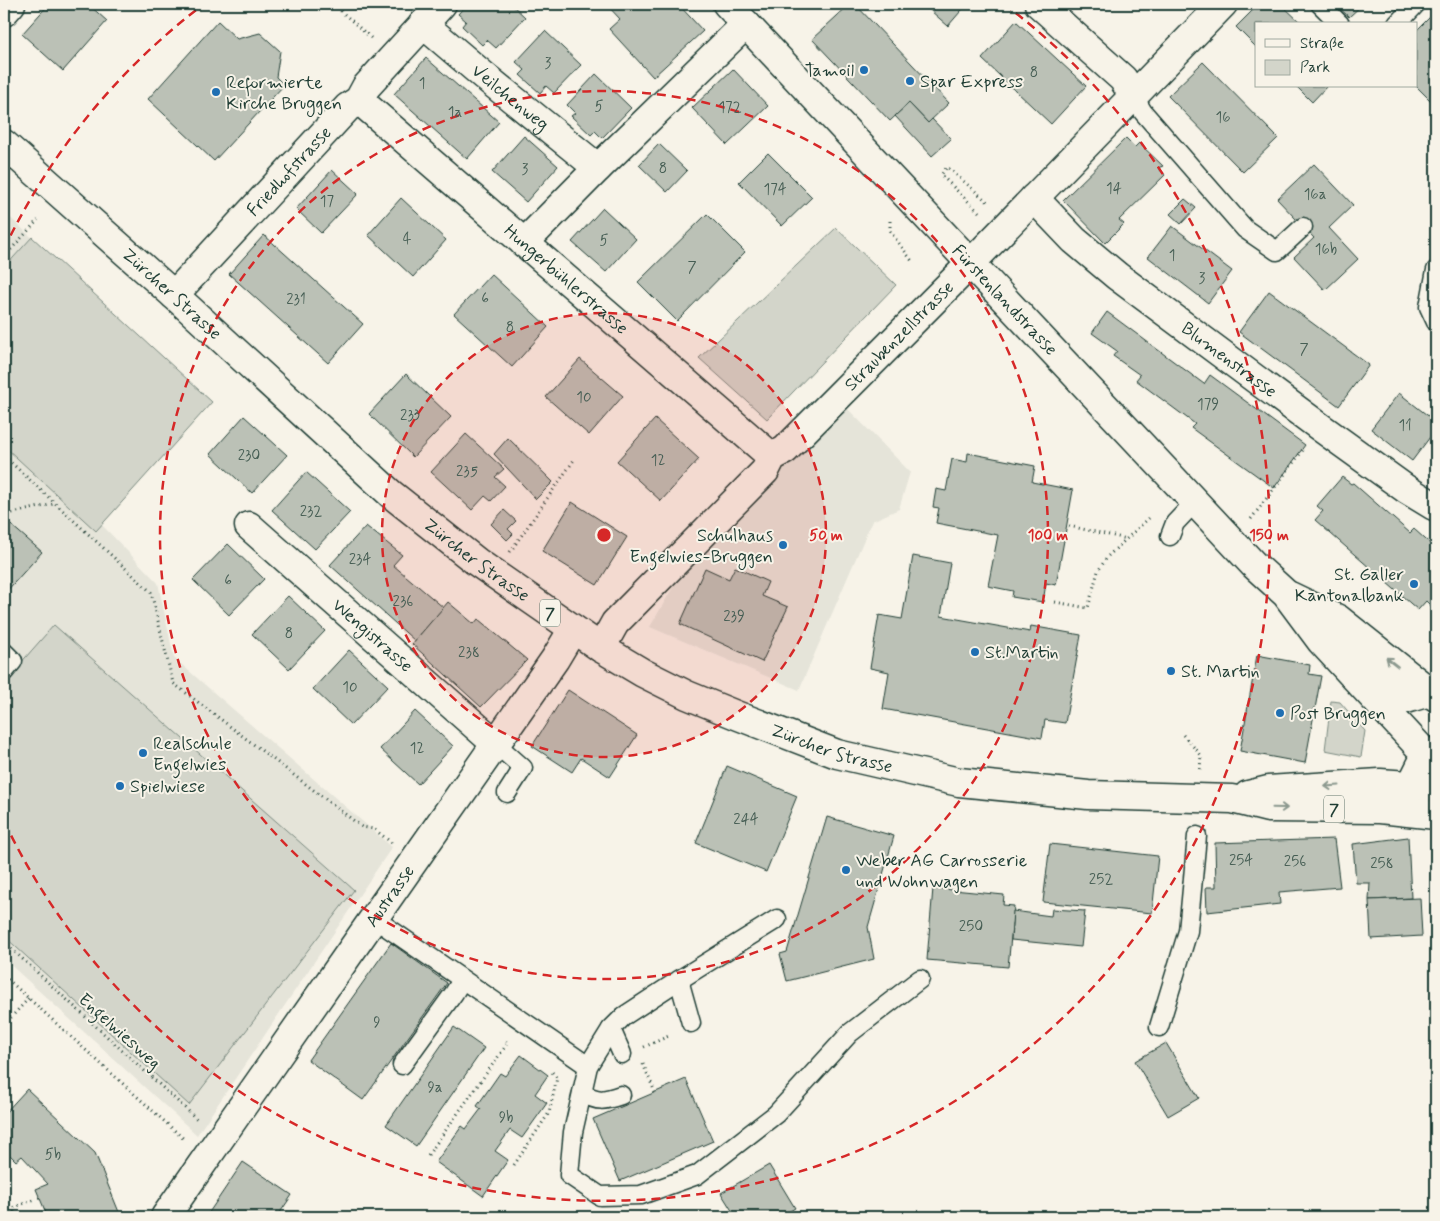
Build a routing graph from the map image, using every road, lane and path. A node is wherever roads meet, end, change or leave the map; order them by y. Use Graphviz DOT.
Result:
graph roads {
  1 [pos="11,4"];
  2 [pos="333,4"];
  3 [pos="442,4"];
  4 [pos="727,4"];
  5 [pos="1039,4"];
  6 [pos="1222,4"];
  7 [pos="1320,4"];
  8 [pos="1416,4"];
  9 [pos="4,12"];
  10 [pos="1338,22"];
  11 [pos="1399,22"];
  12 [pos="423,24"];
  13 [pos="746,24"];
  14 [pos="366,34"];
  15 [pos="1133,95"];
  16 [pos="359,100"];
  17 [pos="4,144"];
  18 [pos="598,168"];
  19 [pos="1034,198"];
  20 [pos="991,205"];
  21 [pos="985,218"];
  22 [pos="38,220"];
  23 [pos="1303,227"];
  24 [pos="890,231"];
  25 [pos="524,243"];
  26 [pos="4,257"];
  27 [pos="912,261"];
  28 [pos="970,264"];
  29 [pos="1436,270"];
  30 [pos="174,295"];
  31 [pos="1436,322"];
  32 [pos="1300,454"];
  33 [pos="4,456"];
  34 [pos="772,457"];
  35 [pos="574,460"];
  36 [pos="1195,502"];
  37 [pos="54,504"];
  38 [pos="1436,506"];
  39 [pos="4,518"];
  40 [pos="1251,519"];
  41 [pos="1164,525"];
  42 [pos="249,526"];
  43 [pos="1069,526"];
  44 [pos="1127,539"];
  45 [pos="510,552"];
  46 [pos="1286,594"];
  47 [pos="1055,602"];
  48 [pos="573,629"];
  49 [pos="1321,641"];
  50 [pos="601,648"];
  51 [pos="4,652"];
  52 [pos="4,672"];
  53 [pos="1434,693"];
  54 [pos="1183,735"];
  55 [pos="496,744"];
  56 [pos="1432,759"];
  57 [pos="1200,771"];
  58 [pos="1424,786"];
  59 [pos="507,792"];
  60 [pos="1232,799"];
  61 [pos="1436,815"];
  62 [pos="1197,836"];
  63 [pos="416,861"];
  64 [pos="375,919"];
  65 [pos="777,919"];
  66 [pos="4,942"];
  67 [pos="4,976"];
  68 [pos="920,979"];
  69 [pos="462,980"];
  70 [pos="679,980"];
  71 [pos="29,998"];
  72 [pos="691,1023"];
  73 [pos="4,1025"];
  74 [pos="1159,1026"];
  75 [pos="611,1029"];
  76 [pos="501,1036"];
  77 [pos="508,1042"];
  78 [pos="516,1047"];
  79 [pos="629,1052"];
  80 [pos="402,1065"];
  81 [pos="588,1066"];
  82 [pos="550,1070"];
  83 [pos="582,1093"];
  84 [pos="621,1094"];
  85 [pos="212,1149"];
  86 [pos="428,1154"];
  87 [pos="514,1165"];
  88 [pos="35,1199"];
  89 [pos="4,1204"];
  90 [pos="15,1207"];
  91 [pos="13,1217"];
  92 [pos="165,1217"];
  1 -- 9 [label="street"];
  2 -- 14 [label="path"];
  3 -- 12 [label="street, Friedhofstrasse"];
  4 -- 13 [label="street, Fürstenlandstrasse"];
  5 -- 15 [label="street"];
  6 -- 15 [label="street, Straubenzellstrasse"];
  7 -- 10 [label="lane"];
  8 -- 11 [label="lane"];
  12 -- 16 [label="street, Friedhofstrasse"];
  12 -- 18 [label="street, Veilchenweg"];
  13 -- 18 [label="street"];
  13 -- 28 [label="street, Fürstenlandstrasse"];
  15 -- 19 [label="street, Straubenzellstrasse"];
  15 -- 23 [label="lane"];
  16 -- 25 [label="street, Hungerbühlerstrasse"];
  16 -- 30 [label="street, Friedhofstrasse"];
  17 -- 30 [label="street, Zürcher Strasse / 7"];
  18 -- 25 [label="street"];
  19 -- 28 [label="street, Straubenzellstrasse"];
  19 -- 38 [label="street, Blumenstrasse"];
  20 -- 21 [label="path"];
  22 -- 26 [label="path"];
  24 -- 27 [label="path"];
  25 -- 34 [label="street, Hungerbühlerstrasse"];
  28 -- 34 [label="street, Straubenzellstrasse"];
  28 -- 36 [label="street, Fürstenlandstrasse"];
  29 -- 31 [label="lane"];
  30 -- 48 [label="street, Zürcher Strasse / 7"];
  32 -- 40 [label="path"];
  33 -- 37 [label="path"];
  34 -- 50 [label="street, Straubenzellstrasse"];
  35 -- 45 [label="path"];
  36 -- 41 [label="lane"];
  36 -- 46 [label="street, Fürstenlandstrasse"];
  37 -- 39 [label="path"];
  37 -- 63 [label="path"];
  41 -- 44 [label="path"];
  42 -- 55 [label="street, Wengistrasse"];
  43 -- 44 [label="path"];
  44 -- 47 [label="path"];
  46 -- 49 [label="street, Fürstenlandstrasse"];
  53 -- 46 [label="street, Fürstenlandstrasse, one-way"];
  48 -- 50 [label="street, Zürcher Strasse / 7"];
  48 -- 55 [label="street, Austrasse"];
  49 -- 53 [label="street, Fürstenlandstrasse"];
  49 -- 56 [label="street, Fürstenlandstrasse"];
  50 -- 60 [label="street, Zürcher Strasse / 7"];
  51 -- 52 [label="lane"];
  54 -- 57 [label="path"];
  55 -- 59 [label="lane"];
  55 -- 63 [label="street, Austrasse"];
  56 -- 58 [label="street"];
  58 -- 60 [label="street, Zürcher Strasse / 7, one-way"];
  60 -- 61 [label="street, Zürcher Strasse / 7, one-way"];
  62 -- 74 [label="lane"];
  63 -- 64 [label="street, Austrasse"];
  64 -- 69 [label="lane"];
  64 -- 85 [label="street, Austrasse"];
  65 -- 70 [label="lane"];
  66 -- 85 [label="path, Engelwiesweg"];
  67 -- 71 [label="path, Engelwiesweg"];
  68 -- 83 [label="lane"];
  69 -- 80 [label="lane"];
  69 -- 81 [label="lane"];
  70 -- 72 [label="lane"];
  70 -- 75 [label="lane"];
  71 -- 73 [label="path"];
  71 -- 85 [label="path, Engelwiesweg"];
  72 -- 79 [label="path"];
  75 -- 79 [label="lane"];
  75 -- 81 [label="lane"];
  76 -- 77 [label="path"];
  77 -- 78 [label="path"];
  77 -- 86 [label="path"];
  81 -- 83 [label="lane"];
  82 -- 87 [label="path"];
  83 -- 84 [label="lane"];
  85 -- 92 [label="street, Austrasse"];
  88 -- 90 [label="path"];
  89 -- 90 [label="path"];
  90 -- 91 [label="path"];
}
